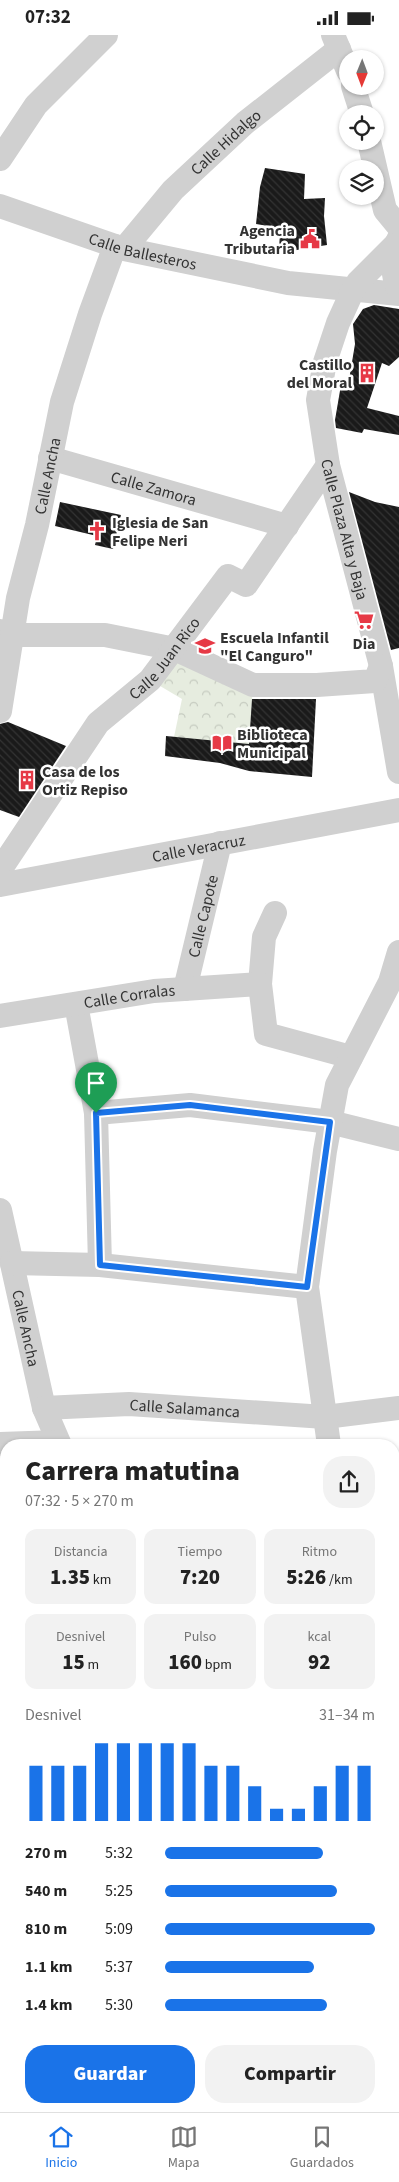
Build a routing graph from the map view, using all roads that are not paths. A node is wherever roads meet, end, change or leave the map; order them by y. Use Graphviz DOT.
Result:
graph roads {
  1 [pos="106,35"];
  2 [pos="336,42"];
  3 [pos="371,150"];
  4 [pos="0,159"];
  5 [pos="0,206"];
  6 [pos="398,237"];
  7 [pos="120,247"];
  8 [pos="399,289"];
  9 [pos="353,290"];
  10 [pos="399,294"];
  11 [pos="50,458"];
  12 [pos="328,465"];
  13 [pos="287,526"];
  14 [pos="6,633"];
  15 [pos="174,649"];
  16 [pos="390,666"];
  17 [pos="0,711"];
  18 [pos="399,773"];
  19 [pos="399,810"];
  20 [pos="220,843"];
  21 [pos="0,871"];
  22 [pos="0,885"];
  23 [pos="275,913"];
  24 [pos="399,952"];
  25 [pos="394,982"];
  26 [pos="260,984"];
  27 [pos="185,989"];
  28 [pos="76,1004"];
  29 [pos="0,1016"];
  30 [pos="351,1057"];
  31 [pos="96,1113"];
  32 [pos="330,1122"];
  33 [pos="399,1139"];
  34 [pos="0,1210"];
  35 [pos="100,1265"];
  36 [pos="9,1273"];
  37 [pos="307,1287"];
  38 [pos="44,1408"];
  39 [pos="399,1408"];
  40 [pos="325,1417"];
  41 [pos="57,1439"];
  42 [pos="328,1439"];
  1 -- 4 [label="street"];
  2 -- 7 [label="street, Calle Hidalgo"];
  3 -- 6 [label="street"];
  5 -- 7 [label="street, Calle Ballesteros"];
  6 -- 8 [label="street"];
  6 -- 9 [label="street, Calle Plaza Alta y Baja"];
  7 -- 9 [label="street, Calle Ballesteros"];
  7 -- 11 [label="street, Calle Ancha"];
  9 -- 10 [label="street, Calle Ballesteros"];
  9 -- 12 [label="street, Calle Plaza Alta y Baja"];
  11 -- 13 [label="street, Calle Zamora"];
  11 -- 14 [label="street, Calle Ancha"];
  12 -- 13 [label="street, Calle Juan Rico"];
  12 -- 16 [label="street, Calle Plaza Alta y Baja"];
  13 -- 15 [label="street, Calle Juan Rico"];
  14 -- 15 [label="street"];
  14 -- 17 [label="street, Calle Ancha"];
  15 -- 16 [label="street"];
  15 -- 21 [label="street, Calle Juan Rico"];
  16 -- 18 [label="street, Calle Plaza Alta y Baja"];
  19 -- 20 [label="street, Calle Veracruz"];
  20 -- 22 [label="street, Calle Veracruz"];
  20 -- 27 [label="street, Calle Capote"];
  23 -- 26 [label="street"];
  24 -- 25 [label="street"];
  25 -- 30 [label="street"];
  26 -- 27 [label="street, Calle Corralas"];
  26 -- 30 [label="street"];
  27 -- 28 [label="street, Calle Corralas"];
  28 -- 29 [label="street, Calle Corralas"];
  28 -- 31 [label="street"];
  30 -- 32 [label="street"];
  31 -- 32 [label="street"];
  31 -- 35 [label="street"];
  32 -- 33 [label="street"];
  32 -- 37 [label="street"];
  34 -- 36 [label="street, Calle Ancha"];
  35 -- 36 [label="street"];
  35 -- 37 [label="street"];
  36 -- 38 [label="street, Calle Ancha"];
  37 -- 40 [label="street"];
  38 -- 40 [label="street, Calle Salamanca"];
  38 -- 41 [label="street, Calle Ancha"];
  39 -- 40 [label="street, Calle Salamanca"];
  40 -- 42 [label="street"];
}
